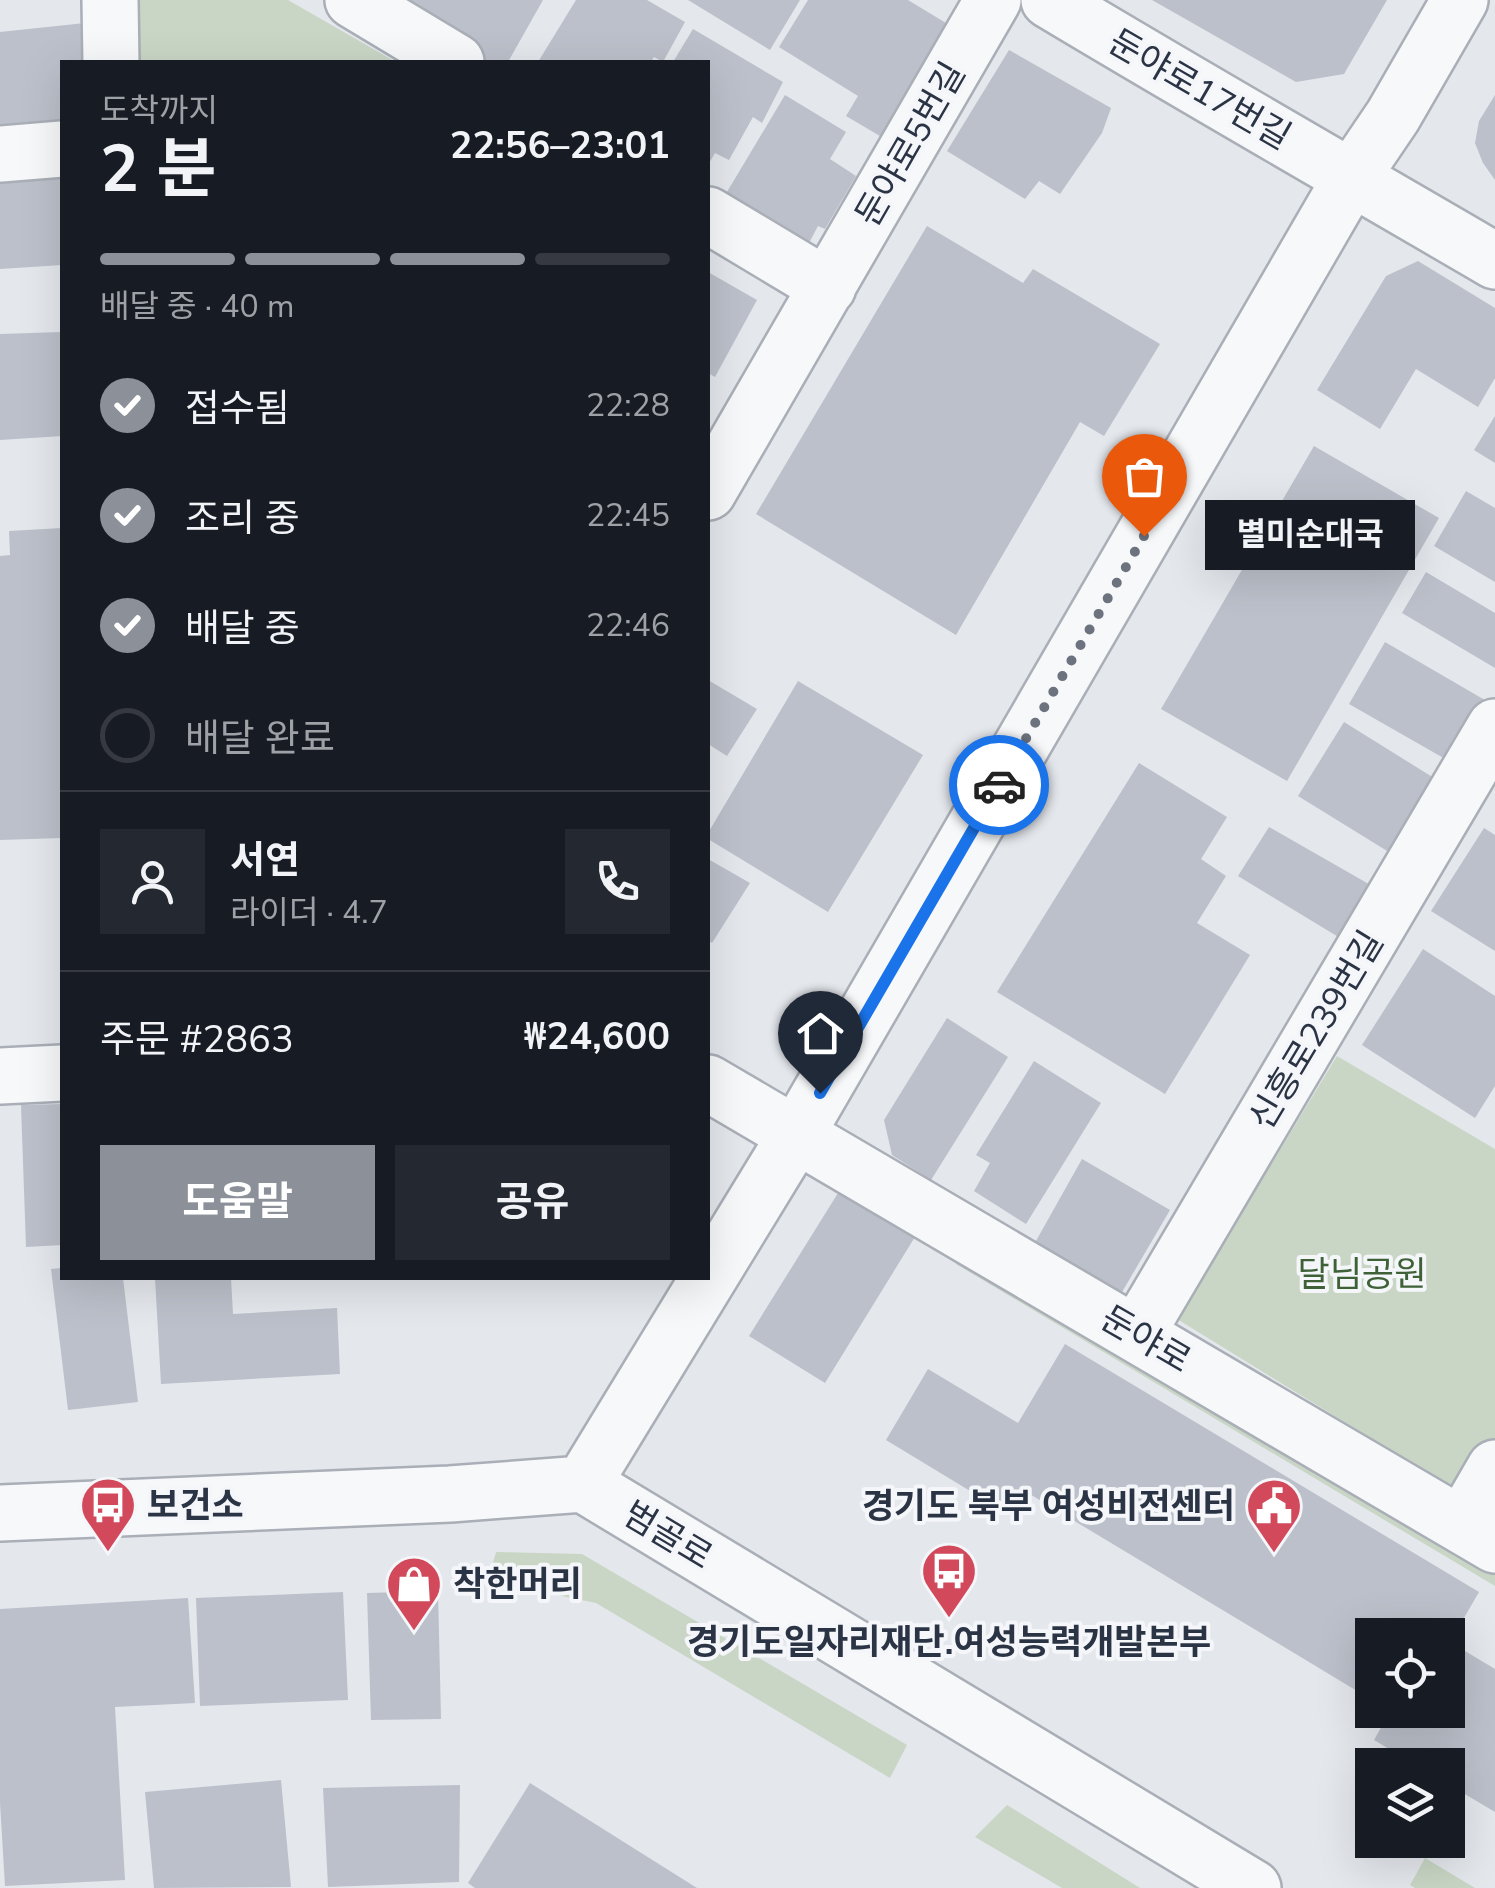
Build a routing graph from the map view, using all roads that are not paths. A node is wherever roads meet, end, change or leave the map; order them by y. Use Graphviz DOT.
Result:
graph roads {
  1 [pos="110,0"];
  2 [pos="353,0"];
  3 [pos="993,0"];
  4 [pos="1048,0"];
  5 [pos="1460,0"];
  6 [pos="111,60"];
  7 [pos="453,60"];
  8 [pos="60,149"];
  9 [pos="0,154"];
  10 [pos="1351,178"];
  11 [pos="710,215"];
  12 [pos="1495,261"];
  13 [pos="828,288"];
  14 [pos="710,489"];
  15 [pos="1495,727"];
  16 [pos="60,1073"];
  17 [pos="0,1076"];
  18 [pos="710,1084"];
  19 [pos="796,1135"];
  20 [pos="710,1276"];
  21 [pos="708,1280"];
  22 [pos="1137,1334"];
  23 [pos="1495,1468"];
  24 [pos="583,1484"];
  25 [pos="0,1513"];
  26 [pos="1478,1535"];
  27 [pos="1252,1888"];
  1 -- 6 [label="street"];
  2 -- 7 [label="street"];
  3 -- 13 [label="street, 둔야로5번길"];
  4 -- 10 [label="street, 둔야로17번길"];
  5 -- 10 [label="street"];
  8 -- 9 [label="street"];
  10 -- 12 [label="street"];
  10 -- 19 [label="street"];
  11 -- 13 [label="street"];
  13 -- 14 [label="street, 둔야로5번길"];
  15 -- 22 [label="street, 신흥로239번길"];
  16 -- 17 [label="street"];
  18 -- 19 [label="street"];
  19 -- 20 [label="street"];
  19 -- 22 [label="street, 둔야로"];
  21 -- 24 [label="street"];
  22 -- 26 [label="street, 둔야로"];
  23 -- 26 [label="street"];
  24 -- 25 [label="street, 범골로"];
  24 -- 27 [label="street, 범골로"];
}
